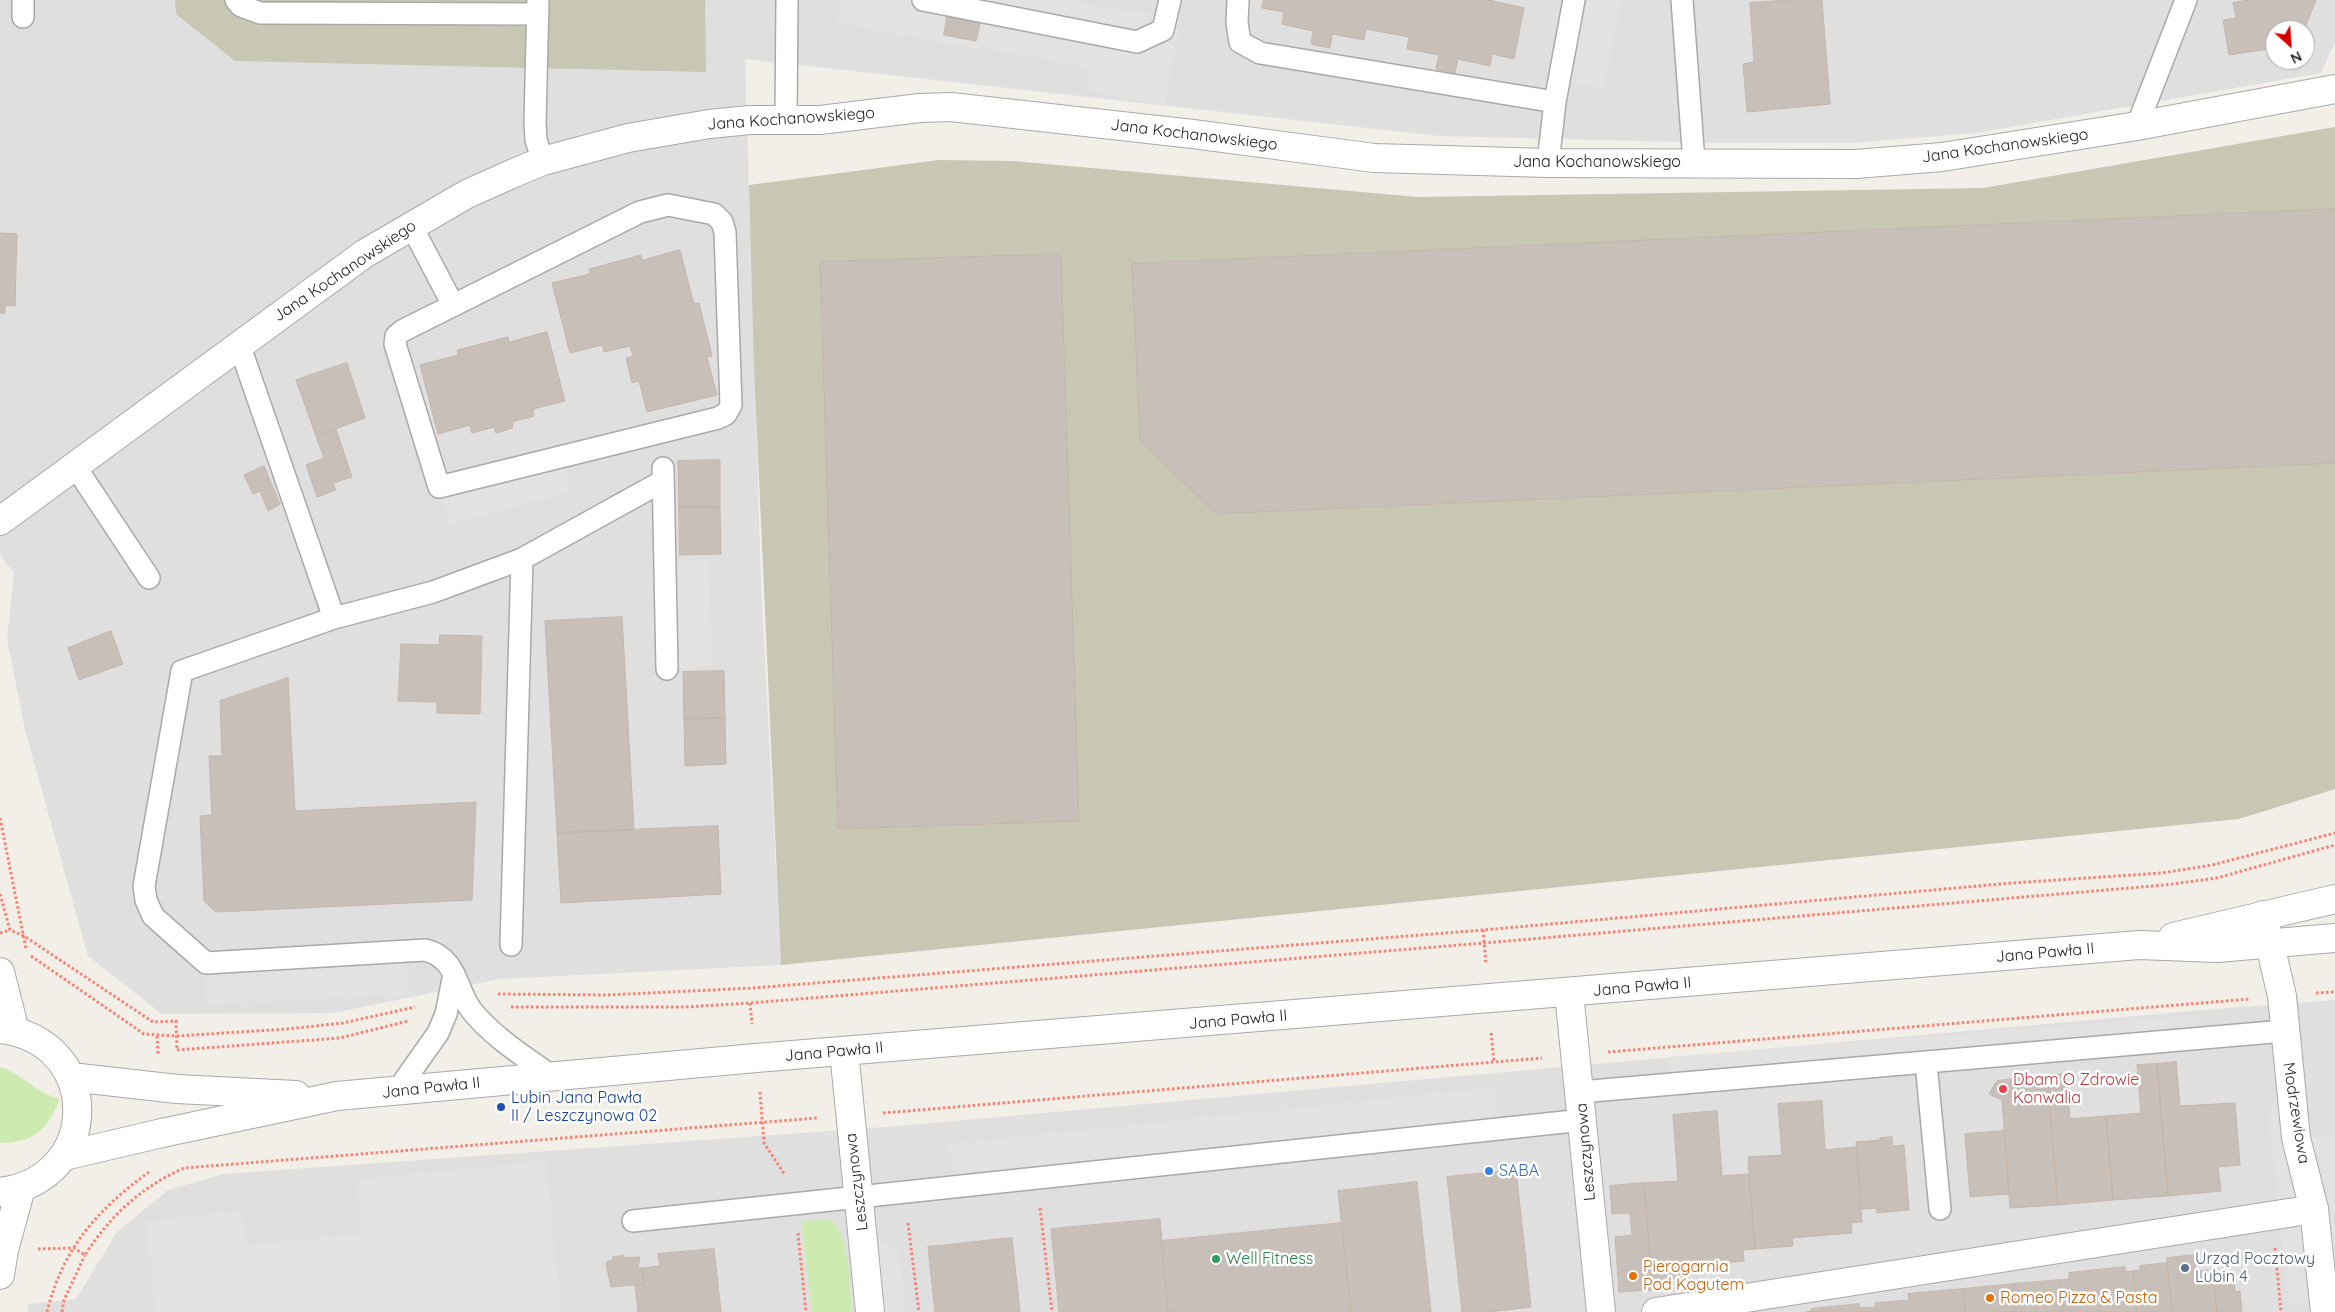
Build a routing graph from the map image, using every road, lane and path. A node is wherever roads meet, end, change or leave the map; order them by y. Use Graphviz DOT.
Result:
graph roads {
  1 [pos="236,0"];
  2 [pos="787,0"];
  3 [pos="923,0"];
  4 [pos="1170,0"];
  5 [pos="1238,0"];
  6 [pos="1574,0"];
  7 [pos="1682,0"];
  8 [pos="2186,0"];
  9 [pos="538,7"];
  10 [pos="2335,89"];
  11 [pos="1555,102"];
  12 [pos="786,118"];
  13 [pos="2137,126"];
  14 [pos="543,161"];
  15 [pos="1694,162"];
  16 [pos="1548,163"];
  17 [pos="411,225"];
  18 [pos="453,305"];
  19 [pos="239,344"];
  20 [pos="75,466"];
  21 [pos="0,521"];
  22 [pos="522,559"];
  23 [pos="149,578"];
  24 [pos="334,618"];
  25 [pos="667,669"];
  26 [pos="0,818"];
  27 [pos="2335,833"];
  28 [pos="2335,845"];
  29 [pos="0,894"];
  30 [pos="2335,899"];
  31 [pos="2263,915"];
  32 [pos="10,930"];
  33 [pos="0,932"];
  34 [pos="24,936"];
  35 [pos="2335,938"];
  36 [pos="511,945"];
  37 [pos="2270,945"];
  38 [pos="2139,946"];
  39 [pos="0,972"];
  40 [pos="1570,993"];
  41 [pos="458,1006"];
  42 [pos="8,1030"];
  43 [pos="2284,1031"];
  44 [pos="177,1036"];
  45 [pos="177,1050"];
  46 [pos="844,1051"];
  47 [pos="1926,1063"];
  48 [pos="71,1077"];
  49 [pos="553,1077"];
  50 [pos="397,1091"];
  51 [pos="1580,1092"];
  52 [pos="337,1096"];
  53 [pos="1583,1120"];
  54 [pos="763,1122"];
  55 [pos="64,1156"];
  56 [pos="1036,1178"];
  57 [pos="10,1190"];
  58 [pos="905,1193"];
  59 [pos="857,1198"];
  60 [pos="1940,1209"];
  61 [pos="2314,1209"];
  62 [pos="634,1222"];
  63 [pos="86,1255"];
  64 [pos="0,1275"];
  65 [pos="48,1312"];
  66 [pos="62,1312"];
  67 [pos="870,1312"];
  68 [pos="919,1312"];
  69 [pos="1052,1312"];
  70 [pos="1601,1312"];
  71 [pos="1656,1312"];
  72 [pos="2325,1312"];
  1 -- 9 [label="lane"];
  2 -- 12 [label="lane"];
  3 -- 4 [label="lane"];
  5 -- 11 [label="lane"];
  6 -- 11 [label="lane"];
  7 -- 15 [label="lane, Jana Kochanowskiego"];
  8 -- 13 [label="lane"];
  9 -- 14 [label="lane"];
  10 -- 13 [label="street, Jana Kochanowskiego"];
  11 -- 16 [label="lane"];
  12 -- 14 [label="street, Jana Kochanowskiego"];
  12 -- 16 [label="street, Jana Kochanowskiego"];
  13 -- 15 [label="street, Jana Kochanowskiego"];
  14 -- 17 [label="street, Jana Kochanowskiego"];
  15 -- 16 [label="street, Jana Kochanowskiego"];
  17 -- 18 [label="lane"];
  17 -- 19 [label="street, Jana Kochanowskiego"];
  18 -- 18 [label="lane"];
  19 -- 20 [label="street, Jana Kochanowskiego"];
  19 -- 24 [label="lane"];
  20 -- 21 [label="street, Jana Kochanowskiego"];
  20 -- 23 [label="lane"];
  22 -- 24 [label="lane"];
  22 -- 25 [label="lane"];
  22 -- 36 [label="lane"];
  24 -- 41 [label="lane"];
  26 -- 34 [label="path"];
  27 -- 41 [label="path"];
  28 -- 41 [label="path"];
  29 -- 32 [label="path"];
  30 -- 31 [label="street, Jana Pawła II"];
  31 -- 37 [label="street, Modrzewiowa"];
  31 -- 38 [label="street, Jana Pawła II"];
  32 -- 33 [label="path"];
  32 -- 34 [label="path"];
  34 -- 44 [label="path"];
  34 -- 44 [label="path"];
  35 -- 37 [label="street, Jana Pawła II"];
  37 -- 38 [label="street, Jana Pawła II"];
  37 -- 43 [label="street, Modrzewiowa"];
  38 -- 40 [label="street, Jana Pawła II"];
  39 -- 42 [label="street"];
  40 -- 46 [label="street, Jana Pawła II"];
  40 -- 51 [label="street, Leszczynowa"];
  41 -- 44 [label="path"];
  41 -- 45 [label="path"];
  41 -- 49 [label="lane"];
  41 -- 50 [label="lane"];
  42 -- 48 [label="street"];
  43 -- 47 [label="lane"];
  43 -- 61 [label="street, Modrzewiowa"];
  46 -- 49 [label="street, Jana Pawła II"];
  46 -- 59 [label="street, Leszczynowa"];
  47 -- 51 [label="lane"];
  47 -- 60 [label="lane"];
  48 -- 52 [label="street, Jana Pawła II"];
  48 -- 55 [label="street"];
  49 -- 50 [label="street, Jana Pawła II"];
  50 -- 52 [label="street, Jana Pawła II"];
  51 -- 53 [label="street, Leszczynowa"];
  52 -- 55 [label="street, Jana Pawła II"];
  53 -- 56 [label="lane"];
  53 -- 70 [label="street, Leszczynowa"];
  54 -- 63 [label="path"];
  55 -- 57 [label="street"];
  56 -- 58 [label="lane"];
  56 -- 69 [label="path"];
  57 -- 64 [label="street"];
  58 -- 59 [label="lane"];
  58 -- 68 [label="path"];
  59 -- 62 [label="lane"];
  59 -- 67 [label="street, Leszczynowa"];
  61 -- 71 [label="street"];
  61 -- 72 [label="street, Modrzewiowa"];
  63 -- 65 [label="path"];
  63 -- 66 [label="path"];
}
